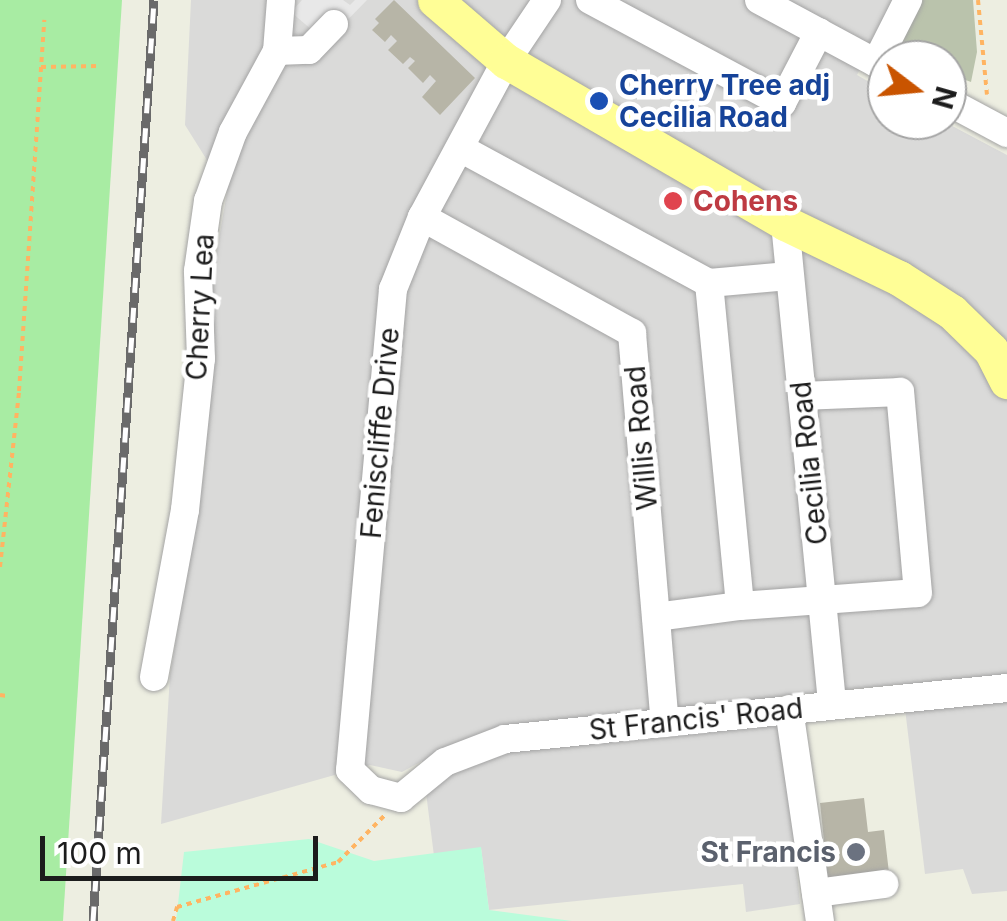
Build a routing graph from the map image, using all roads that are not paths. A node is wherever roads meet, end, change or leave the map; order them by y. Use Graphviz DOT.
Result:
graph roads {
  1 [pos="281,0"];
  2 [pos="435,0"];
  3 [pos="547,0"];
  4 [pos="590,0"];
  5 [pos="759,0"];
  6 [pos="908,0"];
  7 [pos="334,24"];
  8 [pos="819,32"];
  9 [pos="892,40"];
  10 [pos="278,50"];
  11 [pos="867,58"];
  12 [pos="506,61"];
  13 [pos="967,112"];
  14 [pos="996,127"];
  15 [pos="460,148"];
  16 [pos="422,217"];
  17 [pos="785,222"];
  18 [pos="790,276"];
  19 [pos="709,284"];
  20 [pos="1002,355"];
  21 [pos="802,396"];
  22 [pos="823,602"];
  23 [pos="740,606"];
  24 [pos="656,618"];
  25 [pos="154,676"];
  26 [pos="1007,688"];
  27 [pos="832,704"];
  28 [pos="789,709"];
  29 [pos="665,723"];
  30 [pos="401,798"];
  31 [pos="884,884"];
  32 [pos="816,893"];
  33 [pos="820,921"];
  1 -- 10 [label="street, Cherry Lea"];
  2 -- 12 [label="main road"];
  3 -- 12 [label="street, Feniscliffe Drive"];
  4 -- 8 [label="street"];
  5 -- 8 [label="street"];
  6 -- 9 [label="street"];
  7 -- 10 [label="street"];
  8 -- 11 [label="street"];
  10 -- 25 [label="street, Cherry Lea"];
  12 -- 15 [label="street, Feniscliffe Drive"];
  12 -- 17 [label="main road"];
  13 -- 14 [label="street"];
  15 -- 16 [label="street, Feniscliffe Drive"];
  15 -- 19 [label="street"];
  16 -- 24 [label="street, Willis Road"];
  16 -- 30 [label="street, Feniscliffe Drive"];
  17 -- 18 [label="street, Cecilia Road"];
  17 -- 20 [label="main road"];
  18 -- 19 [label="street"];
  18 -- 21 [label="street, Cecilia Road"];
  19 -- 23 [label="street"];
  21 -- 22 [label="street, Cecilia Road"];
  21 -- 22 [label="street"];
  22 -- 23 [label="street"];
  22 -- 27 [label="street, Cecilia Road"];
  23 -- 24 [label="street"];
  24 -- 29 [label="street, Willis Road"];
  26 -- 27 [label="street, St Francis' Road"];
  27 -- 28 [label="street, St Francis' Road"];
  28 -- 29 [label="street, St Francis' Road"];
  28 -- 32 [label="street"];
  29 -- 30 [label="street, St Francis' Road"];
  31 -- 32 [label="street"];
  32 -- 33 [label="street"];
}
